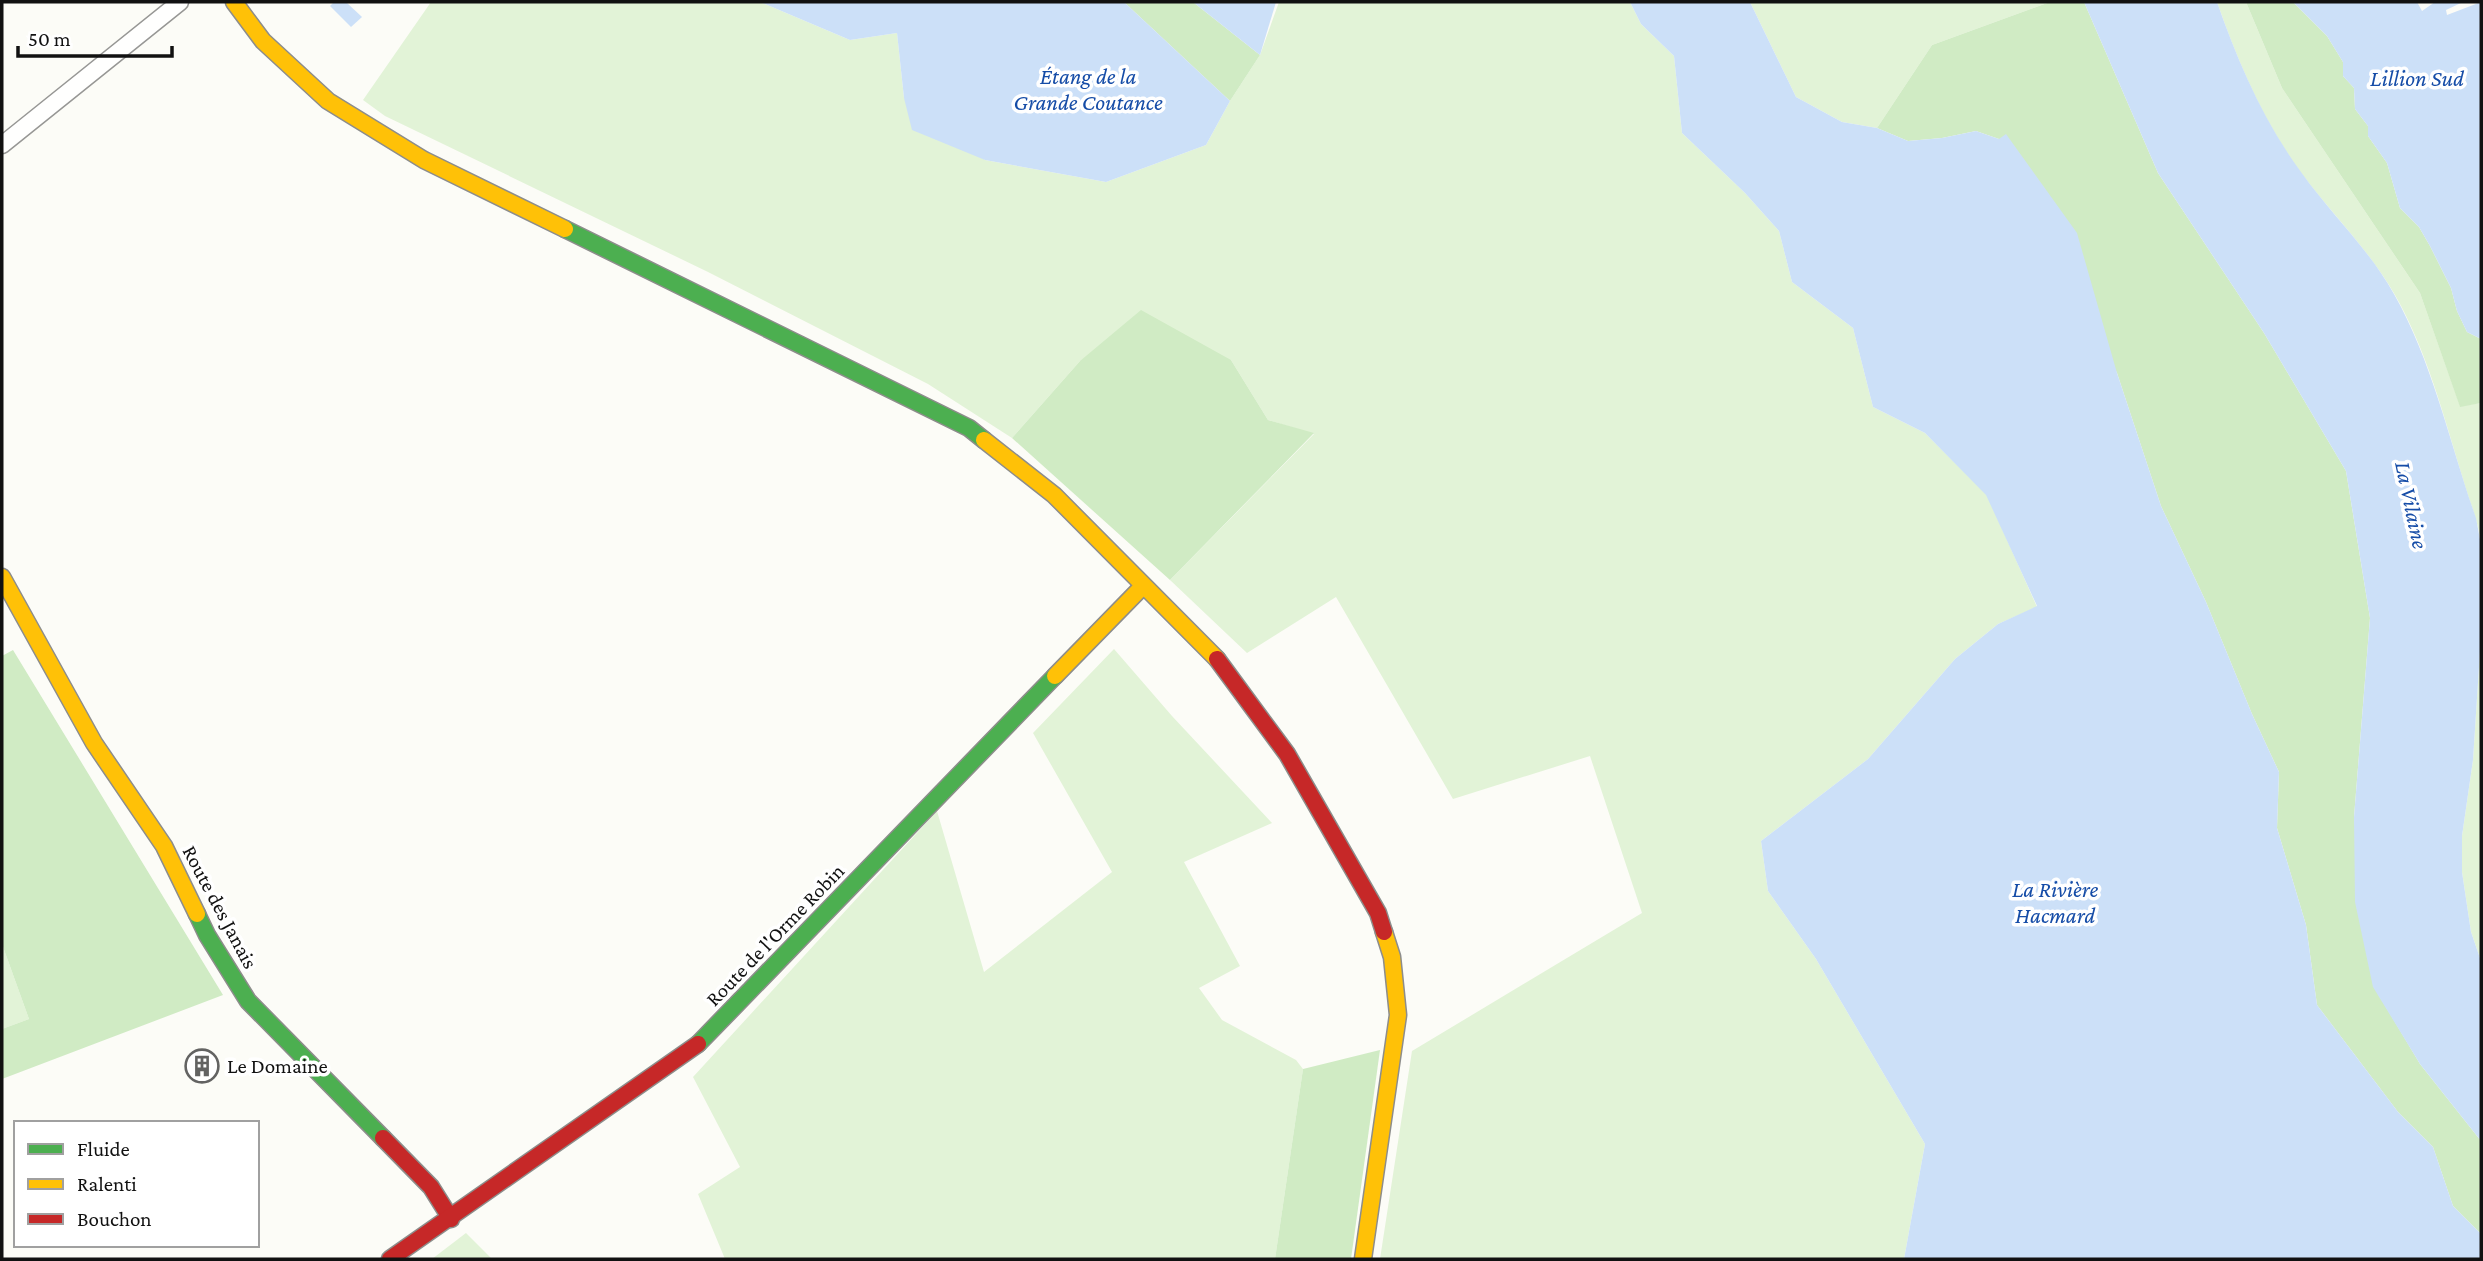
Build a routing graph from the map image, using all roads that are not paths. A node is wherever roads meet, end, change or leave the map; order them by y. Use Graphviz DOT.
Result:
graph roads {
  1 [pos="180,2"];
  2 [pos="234,2"];
  3 [pos="2,145"];
  4 [pos="2,577"];
  5 [pos="1143,586"];
  6 [pos="451,1219"];
  7 [pos="390,1259"];
  8 [pos="1363,1259"];
  1 -- 3 [label="street"];
  2 -- 5 [label="street"];
  4 -- 6 [label="street, Route des Janais"];
  5 -- 6 [label="street, Route de l'Orme Robin"];
  5 -- 8 [label="street"];
  6 -- 7 [label="street, Route de l'Orme Robin"];
}
